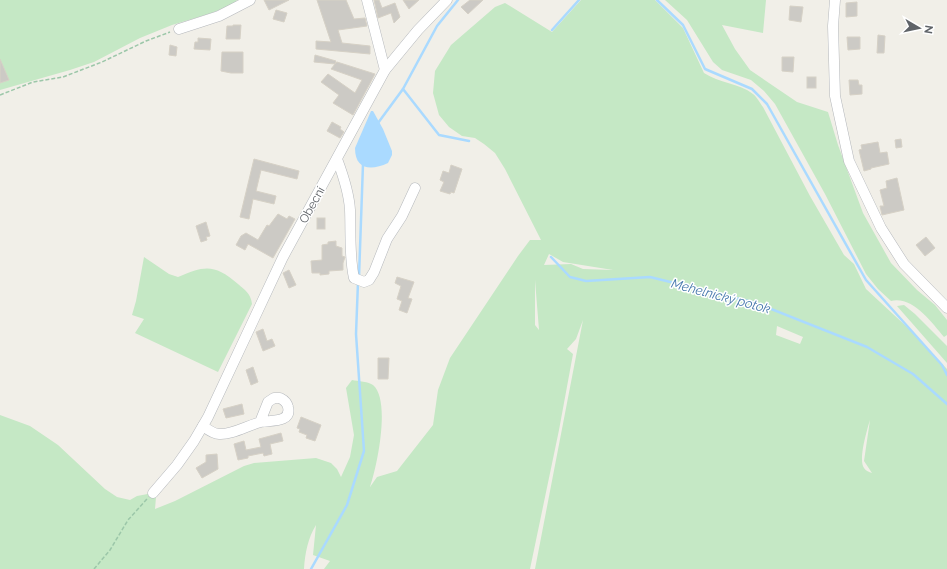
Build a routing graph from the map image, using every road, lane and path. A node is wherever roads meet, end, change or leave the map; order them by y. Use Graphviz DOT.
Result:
graph roads {
  1 [pos="250,0"];
  2 [pos="367,0"];
  3 [pos="447,0"];
  4 [pos="835,0"];
  5 [pos="179,29"];
  6 [pos="385,70"];
  7 [pos="0,95"];
  8 [pos="337,159"];
  9 [pos="415,188"];
  10 [pos="947,308"];
  11 [pos="260,422"];
  12 [pos="203,426"];
  13 [pos="153,493"];
  14 [pos="94,569"];
  1 -- 5 [label="street"];
  2 -- 6 [label="street"];
  3 -- 6 [label="street, Obecní"];
  4 -- 10 [label="street"];
  5 -- 7 [label="path"];
  6 -- 8 [label="street, Obecní"];
  8 -- 9 [label="street"];
  8 -- 12 [label="street, Obecní"];
  11 -- 12 [label="street"];
  12 -- 13 [label="street, Obecní"];
  13 -- 14 [label="path"];
}
